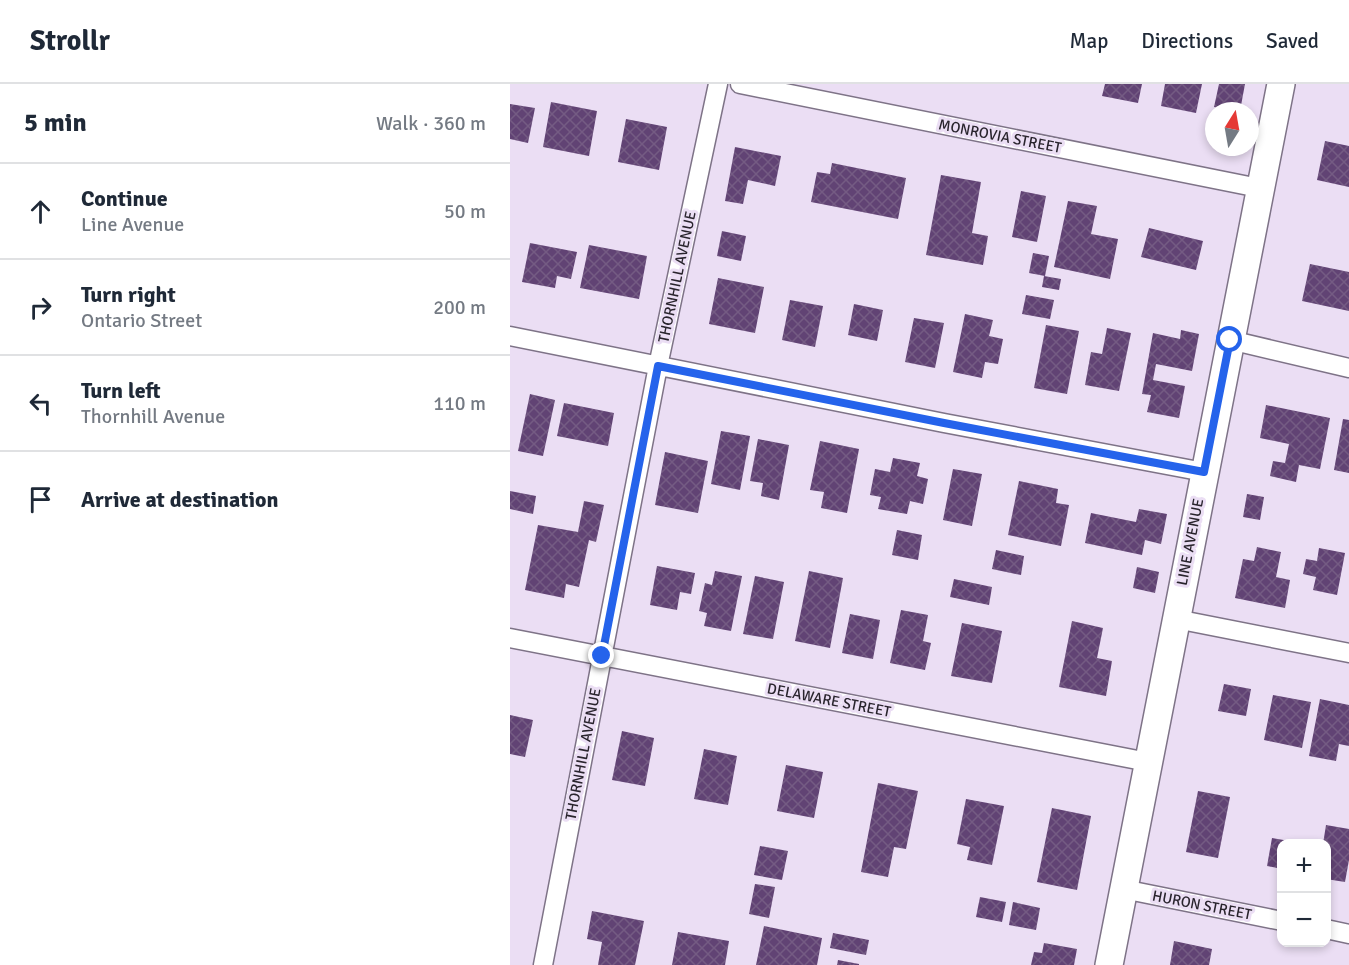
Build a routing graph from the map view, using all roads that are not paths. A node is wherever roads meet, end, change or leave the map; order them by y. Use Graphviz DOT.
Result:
graph roads {
  1 [pos="718,84"];
  2 [pos="740,84"];
  3 [pos="1281,84"];
  4 [pos="1259,188"];
  5 [pos="510,336"];
  6 [pos="1230,340"];
  7 [pos="658,366"];
  8 [pos="1349,368"];
  9 [pos="1204,472"];
  10 [pos="1176,619"];
  11 [pos="510,638"];
  12 [pos="1349,653"];
  13 [pos="602,656"];
  14 [pos="1148,762"];
  15 [pos="1123,889"];
  16 [pos="1277,920"];
  17 [pos="1331,930"];
  18 [pos="1349,934"];
  19 [pos="543,965"];
  20 [pos="1109,965"];
  1 -- 7 [label="street, THORNHILL AVENUE"];
  2 -- 4 [label="street, MONROVIA STREET"];
  3 -- 4 [label="main road, LINE AVENUE"];
  4 -- 6 [label="main road, LINE AVENUE"];
  5 -- 7 [label="street"];
  6 -- 8 [label="street"];
  6 -- 9 [label="main road, LINE AVENUE"];
  7 -- 9 [label="street"];
  7 -- 13 [label="street, THORNHILL AVENUE"];
  9 -- 10 [label="main road, LINE AVENUE"];
  10 -- 12 [label="street"];
  10 -- 14 [label="main road, LINE AVENUE"];
  11 -- 13 [label="street, DELAWARE STREET"];
  13 -- 14 [label="street, DELAWARE STREET"];
  13 -- 19 [label="street, THORNHILL AVENUE"];
  14 -- 15 [label="main road, LINE AVENUE"];
  15 -- 16 [label="street, HURON STREET"];
  15 -- 20 [label="main road, LINE AVENUE"];
  17 -- 18 [label="street"];
}
